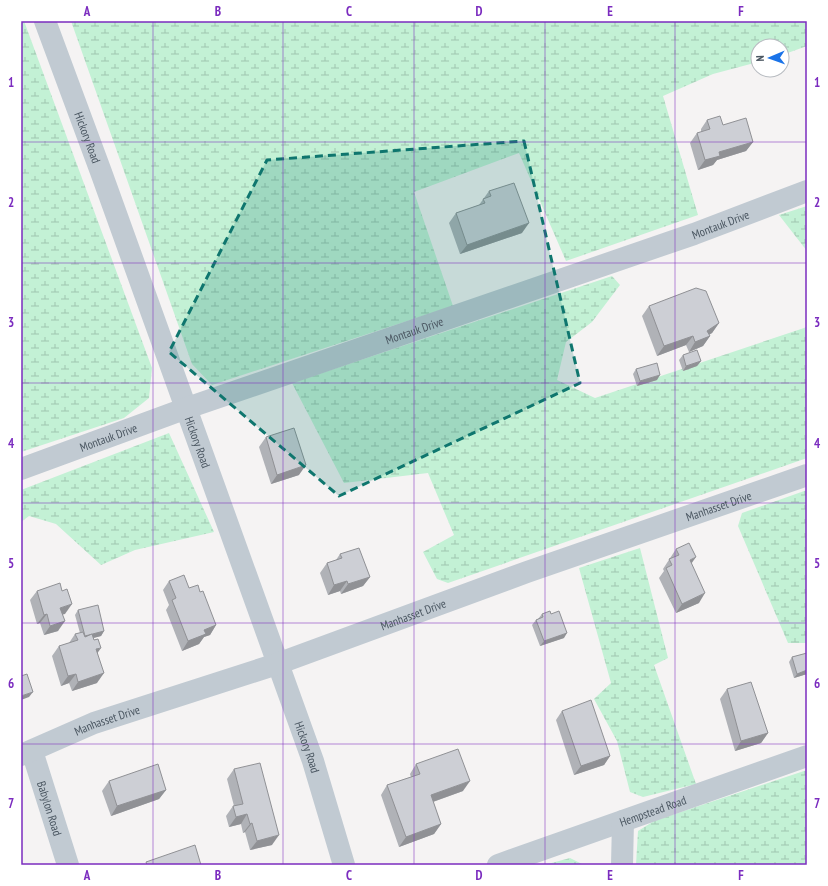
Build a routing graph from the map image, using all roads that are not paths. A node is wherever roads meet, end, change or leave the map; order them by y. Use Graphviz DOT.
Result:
graph roads {
  1 [pos="45,21"];
  2 [pos="807,191"];
  3 [pos="187,408"];
  4 [pos="21,469"];
  5 [pos="807,475"];
  6 [pos="277,664"];
  7 [pos="26,753"];
  8 [pos="807,756"];
  9 [pos="623,821"];
  10 [pos="68,865"];
  11 [pos="344,865"];
  12 [pos="498,865"];
  13 [pos="622,865"];
  1 -- 3 [label="street, Hickory Road"];
  2 -- 3 [label="street, Montauk Drive"];
  3 -- 4 [label="street, Montauk Drive"];
  3 -- 6 [label="street, Hickory Road"];
  5 -- 6 [label="street, Manhasset Drive"];
  6 -- 7 [label="street, Manhasset Drive"];
  6 -- 11 [label="street, Hickory Road"];
  7 -- 10 [label="street, Babylon Road"];
  8 -- 9 [label="street, Hempstead Road"];
  9 -- 12 [label="street, Hempstead Road"];
  9 -- 13 [label="street"];
}
